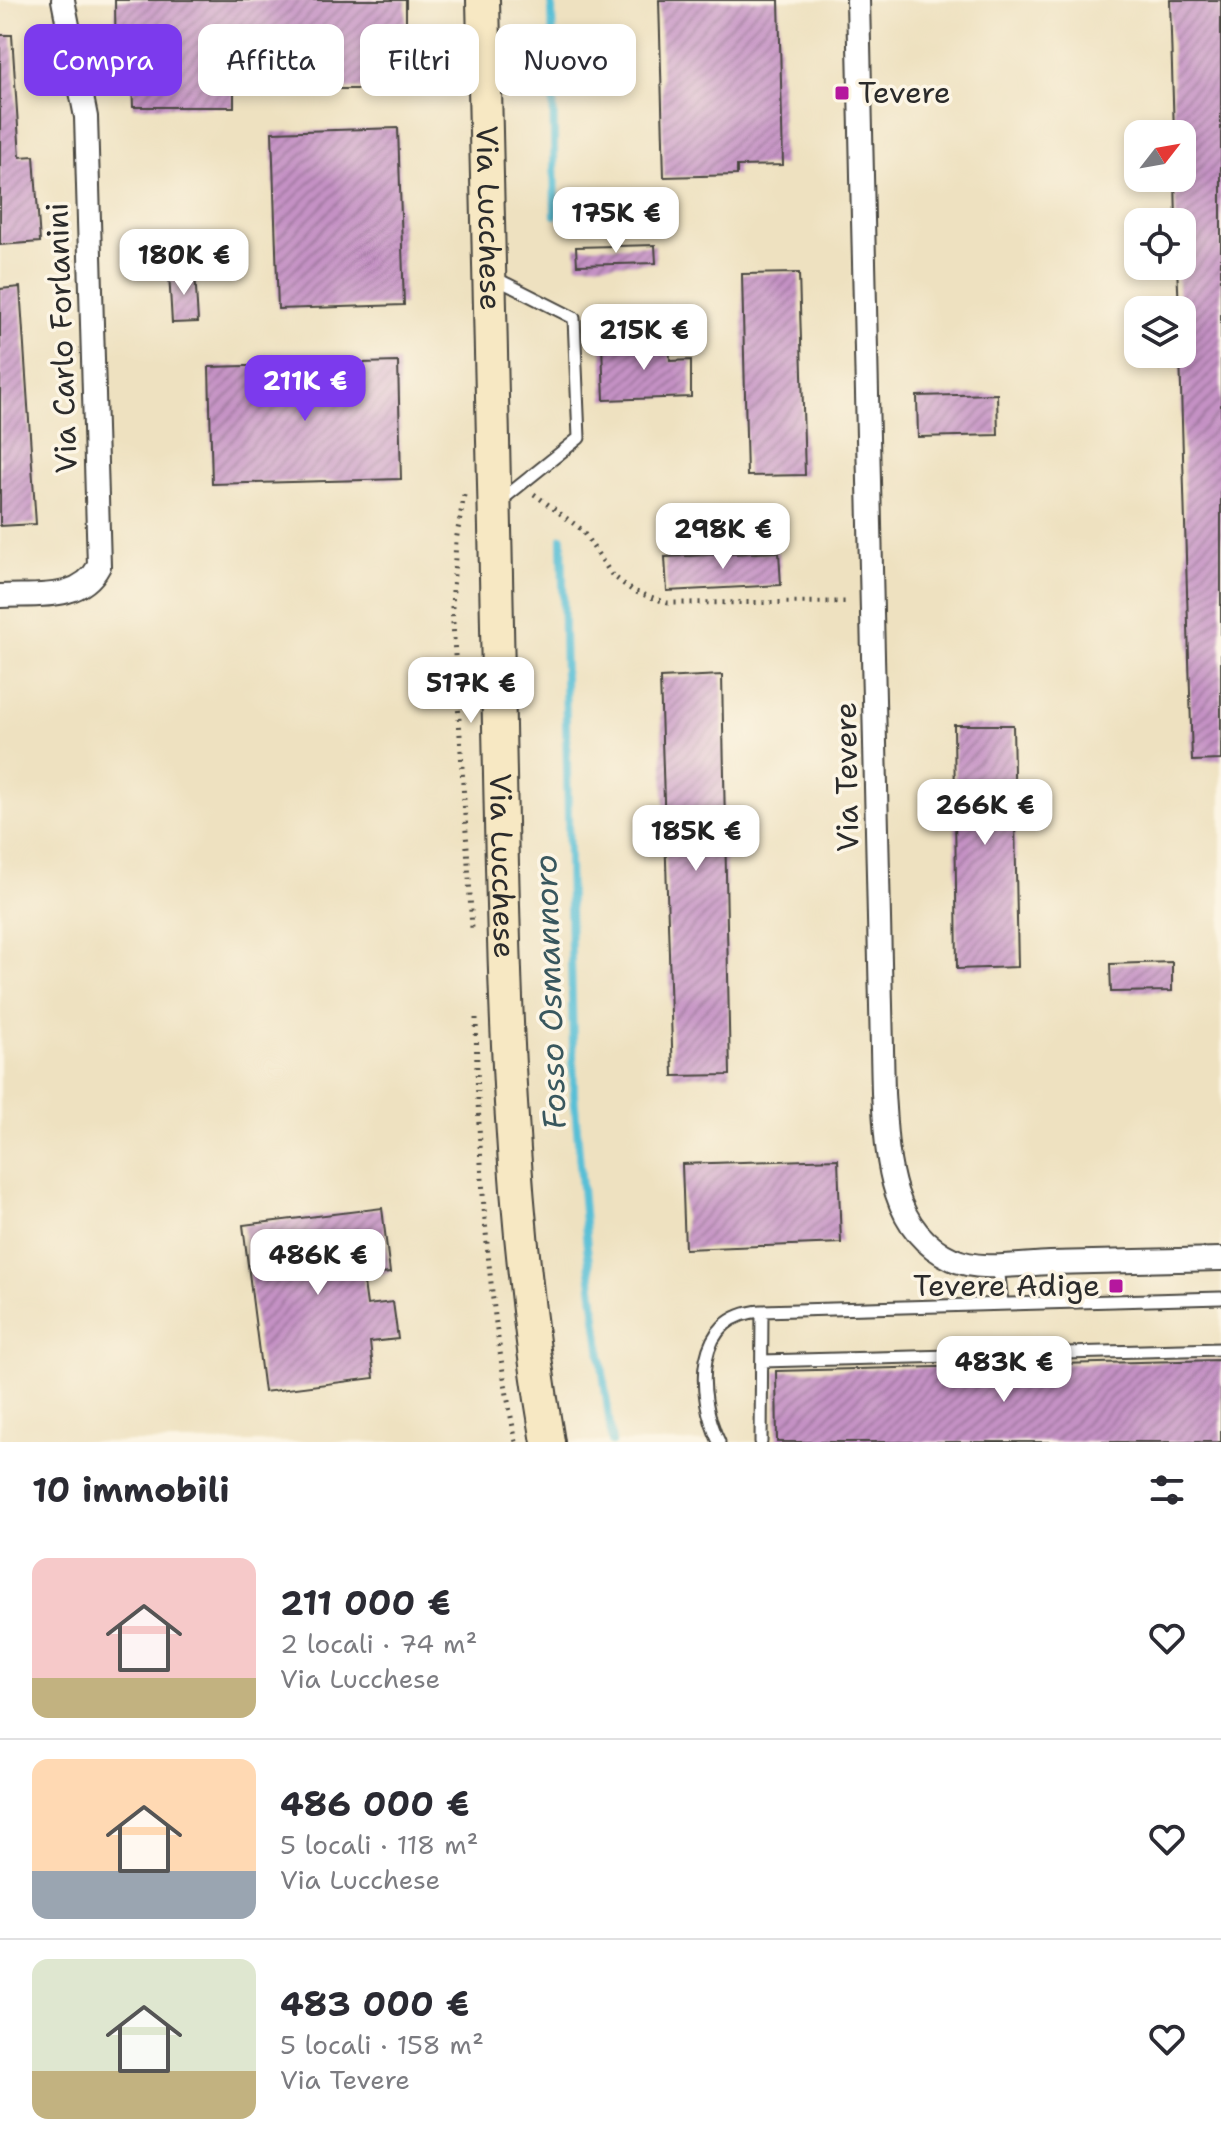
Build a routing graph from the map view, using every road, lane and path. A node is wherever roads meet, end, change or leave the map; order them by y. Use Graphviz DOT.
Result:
graph roads {
  1 [pos="63,0"];
  2 [pos="483,0"];
  3 [pos="858,0"];
  4 [pos="491,275"];
  5 [pos="521,484"];
  6 [pos="495,504"];
  7 [pos="0,596"];
  8 [pos="874,602"];
  9 [pos="1221,1259"];
  10 [pos="997,1265"];
  11 [pos="1221,1298"];
  12 [pos="1002,1304"];
  13 [pos="762,1311"];
  14 [pos="1221,1349"];
  15 [pos="762,1361"];
  16 [pos="548,1442"];
  17 [pos="719,1442"];
  18 [pos="761,1442"];
  1 -- 7 [label="street, Via Carlo Forlanini"];
  2 -- 4 [label="main road, Via Lucchese"];
  3 -- 8 [label="street, Via Tevere"];
  4 -- 5 [label="lane"];
  4 -- 6 [label="main road, Via Lucchese"];
  5 -- 6 [label="lane"];
  5 -- 8 [label="path"];
  6 -- 16 [label="main road, Via Lucchese"];
  8 -- 10 [label="street, Via Tevere"];
  9 -- 10 [label="street, Via Tevere"];
  10 -- 12 [label="lane"];
  11 -- 12 [label="lane"];
  12 -- 13 [label="lane"];
  13 -- 15 [label="lane"];
  13 -- 17 [label="lane"];
  14 -- 15 [label="lane"];
  15 -- 18 [label="lane"];
}
